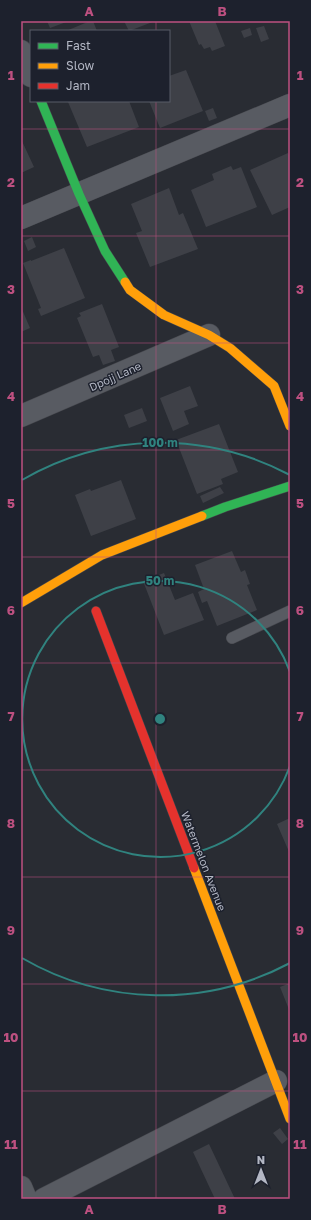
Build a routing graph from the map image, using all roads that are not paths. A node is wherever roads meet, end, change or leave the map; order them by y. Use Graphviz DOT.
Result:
graph roads {
  1 [pos="21,51"];
  2 [pos="30,74"];
  3 [pos="41,102"];
  4 [pos="290,105"];
  5 [pos="78,194"];
  6 [pos="21,218"];
  7 [pos="209,335"];
  8 [pos="21,416"];
  9 [pos="290,426"];
  10 [pos="290,486"];
  11 [pos="21,603"];
  12 [pos="96,611"];
  13 [pos="290,611"];
  14 [pos="232,638"];
  15 [pos="276,1081"];
  16 [pos="290,1119"];
  17 [pos="21,1186"];
  18 [pos="26,1199"];
  19 [pos="44,1199"];
  1 -- 2 [label="street"];
  3 -- 5 [label="street"];
  4 -- 5 [label="street"];
  5 -- 6 [label="street"];
  5 -- 7 [label="street"];
  7 -- 8 [label="street, Dpojj Lane"];
  7 -- 9 [label="street"];
  10 -- 11 [label="street"];
  12 -- 15 [label="street, Watermelon Avenue"];
  13 -- 14 [label="lane"];
  15 -- 16 [label="street, Watermelon Avenue"];
  15 -- 19 [label="street"];
  17 -- 18 [label="street"];
}
